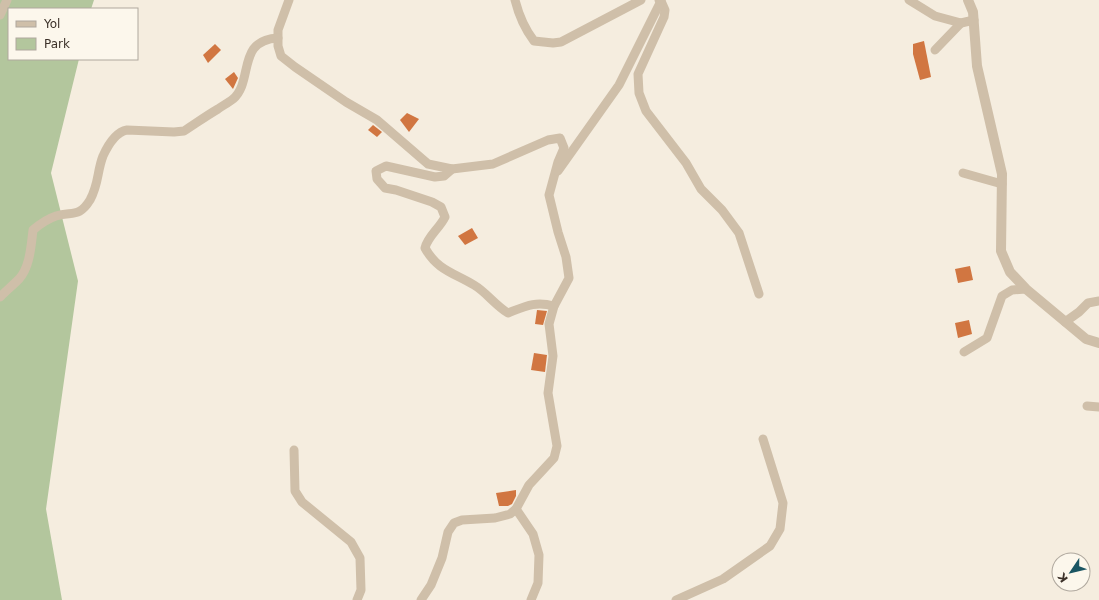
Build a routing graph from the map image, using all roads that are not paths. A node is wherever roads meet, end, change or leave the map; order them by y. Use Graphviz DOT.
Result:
graph roads {
  1 [pos="7,0"];
  2 [pos="289,0"];
  3 [pos="515,0"];
  4 [pos="641,0"];
  5 [pos="660,0"];
  6 [pos="909,0"];
  7 [pos="968,0"];
  8 [pos="0,15"];
  9 [pos="974,20"];
  10 [pos="961,23"];
  11 [pos="278,38"];
  12 [pos="935,50"];
  13 [pos="452,169"];
  14 [pos="963,173"];
  15 [pos="554,177"];
  16 [pos="1002,184"];
  17 [pos="1026,289"];
  18 [pos="759,294"];
  19 [pos="0,297"];
  20 [pos="1099,301"];
  21 [pos="554,306"];
  22 [pos="1065,322"];
  23 [pos="1099,343"];
  24 [pos="964,352"];
  25 [pos="1088,406"];
  26 [pos="1099,407"];
  27 [pos="763,439"];
  28 [pos="294,450"];
  29 [pos="516,509"];
  30 [pos="357,600"];
  31 [pos="421,600"];
  32 [pos="531,600"];
  33 [pos="676,600"];
  1 -- 8 [label="street"];
  2 -- 11 [label="street"];
  3 -- 4 [label="street"];
  5 -- 15 [label="street"];
  5 -- 18 [label="street"];
  6 -- 10 [label="street"];
  7 -- 9 [label="street"];
  9 -- 10 [label="street"];
  9 -- 16 [label="street"];
  10 -- 12 [label="street"];
  11 -- 13 [label="street"];
  11 -- 19 [label="street"];
  13 -- 15 [label="street"];
  13 -- 21 [label="street"];
  14 -- 16 [label="street"];
  15 -- 21 [label="street"];
  16 -- 17 [label="street"];
  17 -- 22 [label="street"];
  17 -- 24 [label="street"];
  20 -- 22 [label="street"];
  21 -- 29 [label="street"];
  22 -- 23 [label="street"];
  25 -- 26 [label="street"];
  27 -- 33 [label="street"];
  28 -- 30 [label="street"];
  29 -- 31 [label="street"];
  29 -- 32 [label="street"];
}
